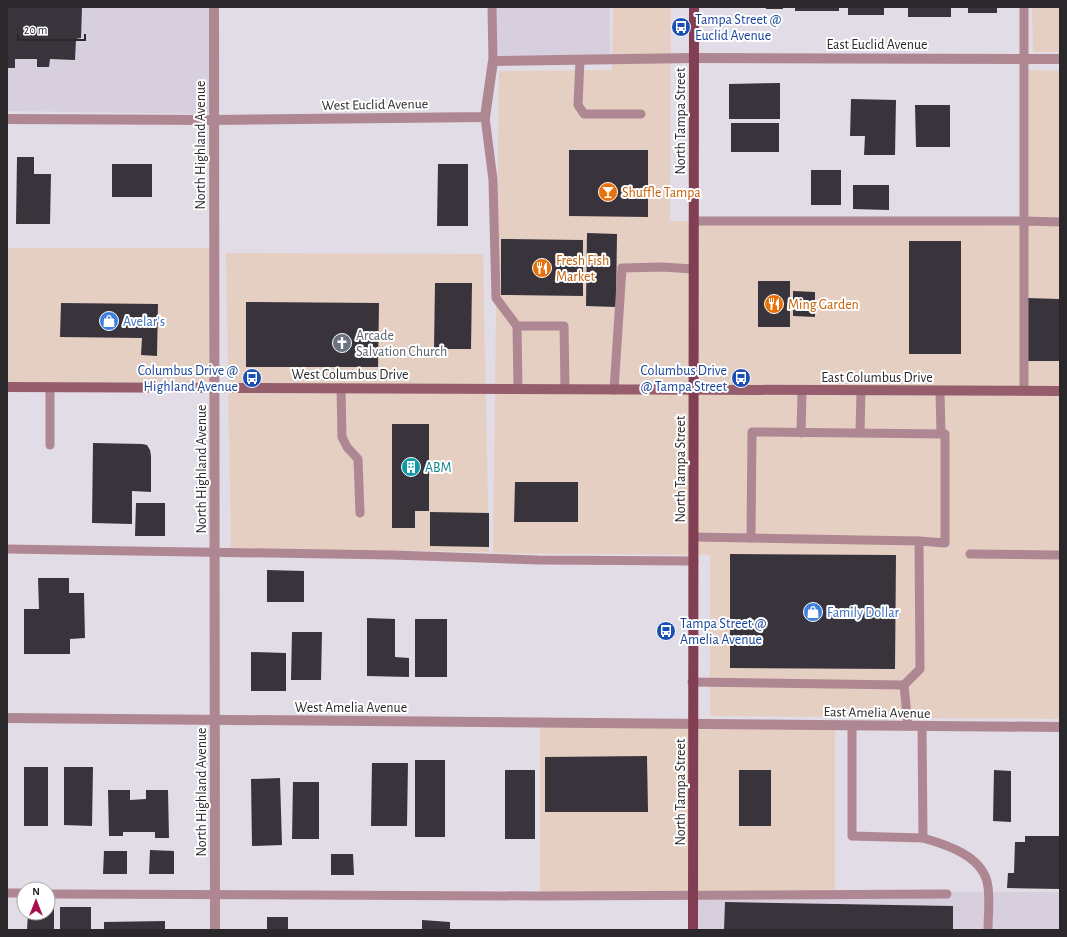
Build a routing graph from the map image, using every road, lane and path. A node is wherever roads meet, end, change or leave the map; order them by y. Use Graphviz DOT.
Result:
graph roads {
  1 [pos="214,7"];
  2 [pos="492,7"];
  3 [pos="694,7"];
  4 [pos="1024,7"];
  5 [pos="694,58"];
  6 [pos="1024,58"];
  7 [pos="1060,58"];
  8 [pos="580,60"];
  9 [pos="493,61"];
  10 [pos="641,114"];
  11 [pos="485,117"];
  12 [pos="7,120"];
  13 [pos="214,120"];
  14 [pos="694,221"];
  15 [pos="1024,221"];
  16 [pos="1060,222"];
  17 [pos="694,269"];
  18 [pos="517,326"];
  19 [pos="7,387"];
  20 [pos="50,387"];
  21 [pos="214,387"];
  22 [pos="342,388"];
  23 [pos="518,389"];
  24 [pos="565,389"];
  25 [pos="614,390"];
  26 [pos="694,391"];
  27 [pos="802,391"];
  28 [pos="861,391"];
  29 [pos="940,391"];
  30 [pos="1024,391"];
  31 [pos="1060,391"];
  32 [pos="802,433"];
  33 [pos="860,433"];
  34 [pos="942,434"];
  35 [pos="50,445"];
  36 [pos="360,513"];
  37 [pos="694,537"];
  38 [pos="751,538"];
  39 [pos="919,541"];
  40 [pos="7,549"];
  41 [pos="215,552"];
  42 [pos="970,554"];
  43 [pos="1060,555"];
  44 [pos="694,561"];
  45 [pos="692,682"];
  46 [pos="904,685"];
  47 [pos="7,718"];
  48 [pos="216,720"];
  49 [pos="694,724"];
  50 [pos="852,726"];
  51 [pos="908,726"];
  52 [pos="922,726"];
  53 [pos="1060,727"];
  54 [pos="923,838"];
  55 [pos="56,894"];
  56 [pos="947,894"];
  57 [pos="215,896"];
  58 [pos="693,896"];
  59 [pos="215,930"];
  60 [pos="693,930"];
  61 [pos="988,930"];
  1 -- 13 [label="street, North Highland Avenue"];
  2 -- 9 [label="lane"];
  3 -- 5 [label="main road, North Tampa Street"];
  4 -- 6 [label="lane"];
  5 -- 6 [label="street, East Euclid Avenue"];
  5 -- 8 [label="street"];
  5 -- 14 [label="main road, North Tampa Street"];
  6 -- 7 [label="street, East Euclid Avenue"];
  6 -- 15 [label="lane"];
  8 -- 9 [label="street"];
  8 -- 10 [label="lane"];
  9 -- 11 [label="street"];
  11 -- 13 [label="street, West Euclid Avenue"];
  11 -- 18 [label="lane"];
  12 -- 13 [label="street, West Euclid Avenue"];
  13 -- 21 [label="street, North Highland Avenue"];
  14 -- 15 [label="lane"];
  14 -- 17 [label="main road, North Tampa Street"];
  15 -- 16 [label="lane"];
  15 -- 30 [label="lane"];
  17 -- 25 [label="lane"];
  17 -- 26 [label="main road, North Tampa Street"];
  18 -- 23 [label="lane"];
  18 -- 24 [label="lane"];
  19 -- 20 [label="main road, West Columbus Drive"];
  20 -- 21 [label="main road, West Columbus Drive"];
  20 -- 35 [label="lane"];
  21 -- 22 [label="main road, West Columbus Drive"];
  21 -- 41 [label="street, North Highland Avenue"];
  22 -- 23 [label="main road, West Columbus Drive"];
  22 -- 36 [label="lane"];
  23 -- 24 [label="main road, West Columbus Drive"];
  24 -- 25 [label="main road, West Columbus Drive"];
  25 -- 26 [label="main road, West Columbus Drive"];
  26 -- 27 [label="main road, East Columbus Drive"];
  26 -- 37 [label="main road, North Tampa Street"];
  27 -- 28 [label="main road, East Columbus Drive"];
  27 -- 32 [label="lane"];
  28 -- 29 [label="main road, East Columbus Drive"];
  28 -- 33 [label="lane"];
  29 -- 30 [label="main road, East Columbus Drive"];
  29 -- 34 [label="lane"];
  30 -- 31 [label="main road, East Columbus Drive"];
  32 -- 33 [label="lane"];
  32 -- 38 [label="lane"];
  33 -- 34 [label="lane"];
  34 -- 39 [label="lane"];
  37 -- 38 [label="lane"];
  37 -- 44 [label="main road, North Tampa Street"];
  38 -- 39 [label="lane"];
  39 -- 46 [label="lane"];
  40 -- 41 [label="lane"];
  41 -- 44 [label="lane"];
  41 -- 48 [label="street, North Highland Avenue"];
  42 -- 43 [label="lane"];
  44 -- 45 [label="main road, North Tampa Street"];
  45 -- 46 [label="lane"];
  45 -- 49 [label="main road, North Tampa Street"];
  46 -- 51 [label="lane"];
  47 -- 48 [label="street, West Amelia Avenue"];
  48 -- 49 [label="street, West Amelia Avenue"];
  48 -- 57 [label="street, North Highland Avenue"];
  49 -- 50 [label="street, East Amelia Avenue"];
  49 -- 58 [label="main road, North Tampa Street"];
  50 -- 51 [label="street, East Amelia Avenue"];
  50 -- 54 [label="lane"];
  51 -- 52 [label="street, East Amelia Avenue"];
  52 -- 53 [label="street, East Amelia Avenue"];
  52 -- 54 [label="lane"];
  54 -- 61 [label="lane"];
  55 -- 57 [label="lane"];
  56 -- 58 [label="lane"];
  57 -- 58 [label="lane"];
  57 -- 59 [label="street, North Highland Avenue"];
  58 -- 60 [label="main road, North Tampa Street"];
}
